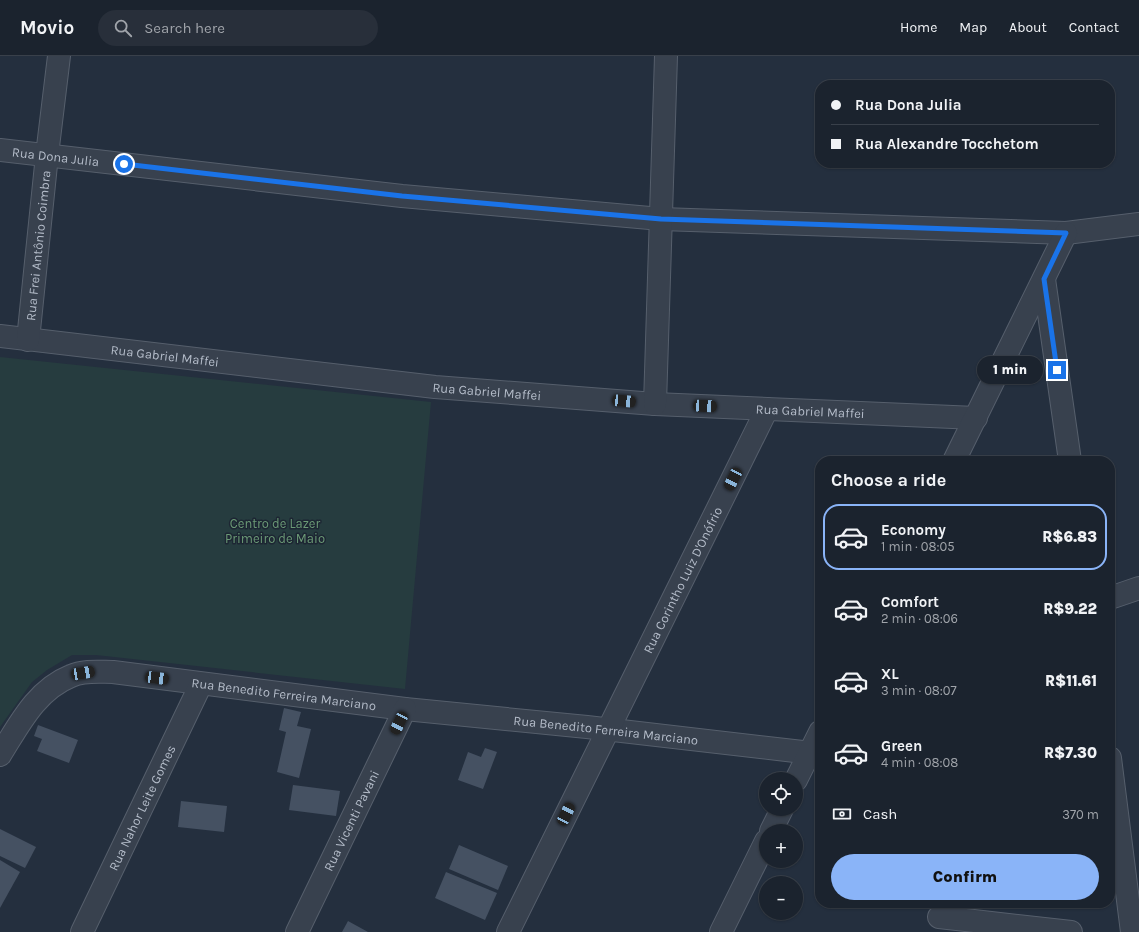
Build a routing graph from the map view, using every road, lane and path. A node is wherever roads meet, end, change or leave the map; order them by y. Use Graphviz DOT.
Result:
graph roads {
  1 [pos="59,56"];
  2 [pos="666,56"];
  3 [pos="0,150"];
  4 [pos="47,155"];
  5 [pos="661,219"];
  6 [pos="1139,224"];
  7 [pos="1066,233"];
  8 [pos="1044,279"];
  9 [pos="0,336"];
  10 [pos="28,340"];
  11 [pos="655,404"];
  12 [pos="767,410"];
  13 [pos="976,418"];
  14 [pos="957,456"];
  15 [pos="1069,456"];
  16 [pos="1139,588"];
  17 [pos="1115,596"];
  18 [pos="201,684"];
  19 [pos="405,709"];
  20 [pos="608,729"];
  21 [pos="815,753"];
  22 [pos="0,755"];
  23 [pos="802,772"];
  24 [pos="1115,798"];
  25 [pos="759,855"];
  26 [pos="937,922"];
  27 [pos="82,932"];
  28 [pos="297,932"];
  29 [pos="508,932"];
  30 [pos="721,932"];
  31 [pos="1071,932"];
  32 [pos="1132,932"];
  1 -- 4 [label="street, Rua Frei Antônio Coimbra"];
  2 -- 5 [label="street"];
  3 -- 4 [label="street, Rua Dona Julia"];
  4 -- 5 [label="street, Rua Dona Julia"];
  4 -- 10 [label="street, Rua Frei Antônio Coimbra"];
  5 -- 7 [label="street, Rua Dona Julia"];
  5 -- 11 [label="street"];
  6 -- 7 [label="street, Rua Dona Julia"];
  7 -- 8 [label="street"];
  8 -- 13 [label="street"];
  8 -- 15 [label="street"];
  9 -- 10 [label="street, Rua Gabriel Maffei"];
  10 -- 11 [label="street, Rua Gabriel Maffei"];
  11 -- 12 [label="street, Rua Gabriel Maffei"];
  12 -- 13 [label="street, Rua Gabriel Maffei"];
  12 -- 20 [label="street, Rua Corintho Luiz D'Onófrio"];
  13 -- 14 [label="street"];
  16 -- 17 [label="street"];
  18 -- 19 [label="street, Rua Benedito Ferreira Marciano"];
  18 -- 22 [label="street, Rua Benedito Ferreira Marciano"];
  18 -- 27 [label="street, Rua Nahor Leite Gomes"];
  19 -- 20 [label="street, Rua Benedito Ferreira Marciano"];
  19 -- 28 [label="street, Rua Vicenti Pavani"];
  20 -- 21 [label="street, Rua Benedito Ferreira Marciano"];
  20 -- 29 [label="street, Rua Corintho Luiz D'Onófrio"];
  21 -- 23 [label="street"];
  24 -- 32 [label="street"];
  25 -- 30 [label="street"];
  26 -- 31 [label="street"];
}
